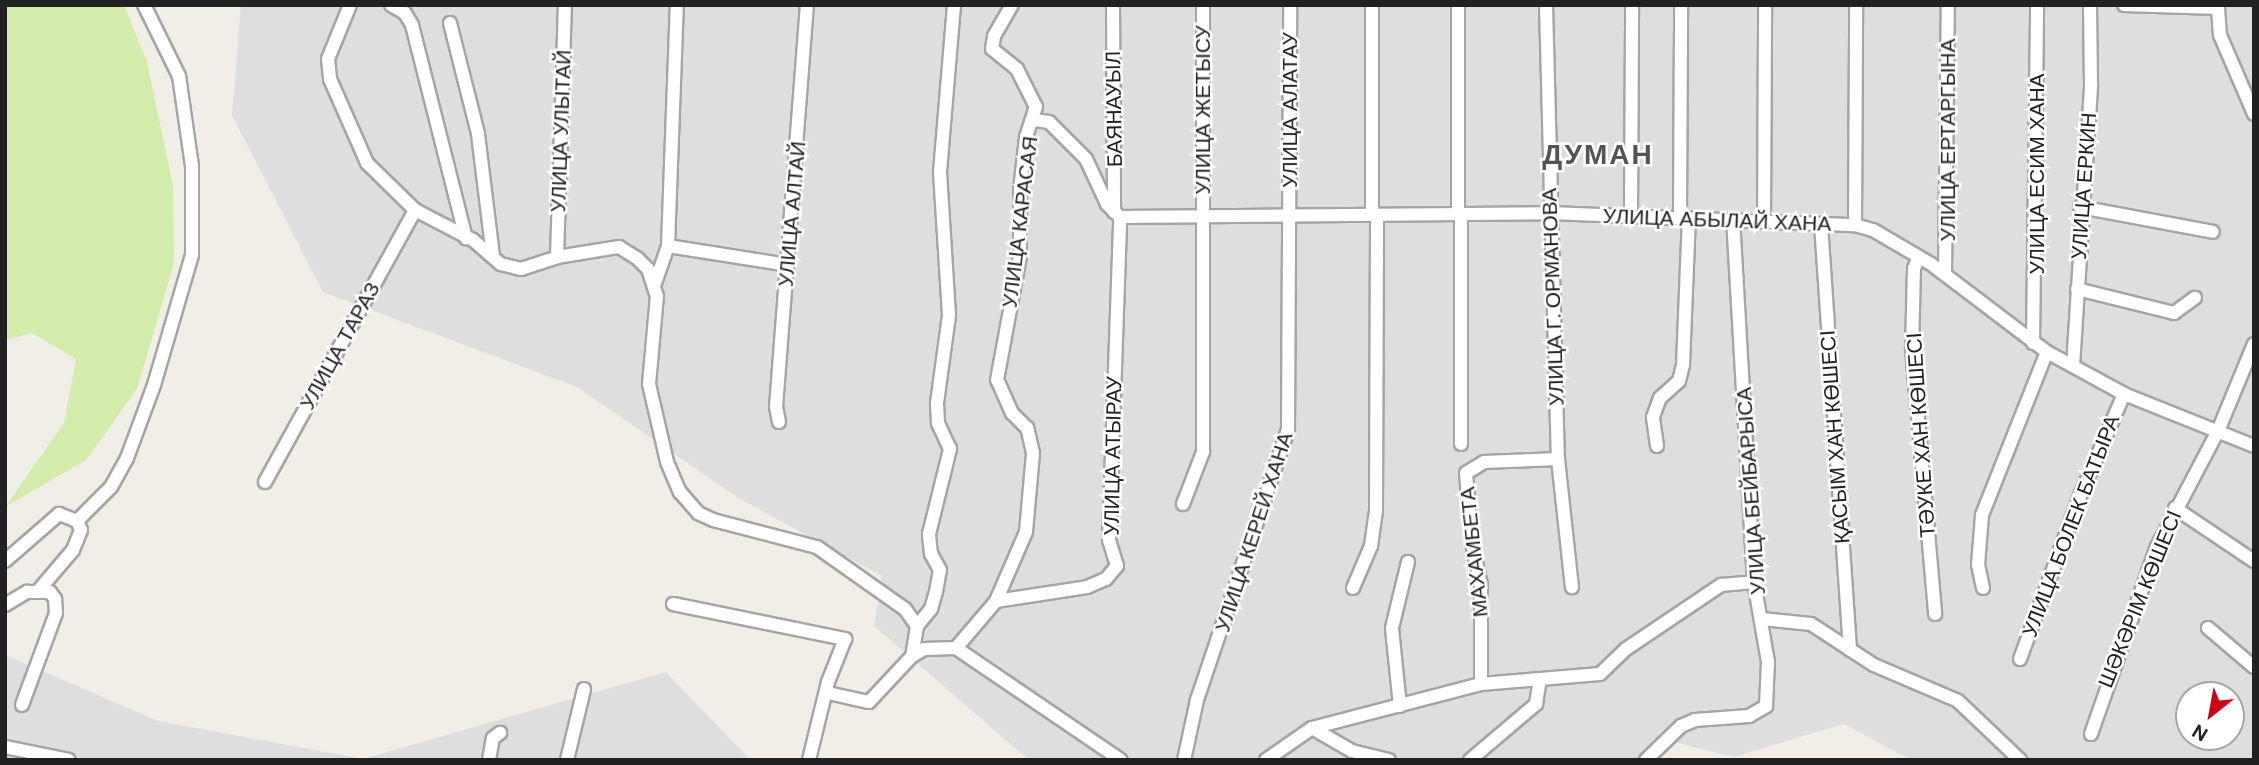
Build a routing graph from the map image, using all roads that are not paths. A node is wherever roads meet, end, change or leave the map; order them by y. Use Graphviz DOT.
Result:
graph roads {
  1 [pos="144,5"];
  2 [pos="350,5"];
  3 [pos="391,5"];
  4 [pos="565,5"];
  5 [pos="677,5"];
  6 [pos="807,5"];
  7 [pos="954,5"];
  8 [pos="1012,5"];
  9 [pos="1114,5"];
  10 [pos="1203,5"];
  11 [pos="1290,5"];
  12 [pos="1371,5"];
  13 [pos="1458,5"];
  14 [pos="1546,5"];
  15 [pos="1632,5"];
  16 [pos="1681,5"];
  17 [pos="1765,5"];
  18 [pos="1856,5"];
  19 [pos="1948,5"];
  20 [pos="2037,5"];
  21 [pos="2090,5"];
  22 [pos="2124,5"];
  23 [pos="2218,7"];
  24 [pos="450,23"];
  25 [pos="2254,114"];
  26 [pos="1035,120"];
  27 [pos="2080,207"];
  28 [pos="415,210"];
  29 [pos="1550,213"];
  30 [pos="1117,214"];
  31 [pos="1203,214"];
  32 [pos="1290,215"];
  33 [pos="1374,215"];
  34 [pos="1459,215"];
  35 [pos="1631,216"];
  36 [pos="1684,218"];
  37 [pos="1733,220"];
  38 [pos="1764,221"];
  39 [pos="1821,224"];
  40 [pos="1855,225"];
  41 [pos="2213,232"];
  42 [pos="466,238"];
  43 [pos="668,246"];
  44 [pos="493,257"];
  45 [pos="557,257"];
  46 [pos="1919,257"];
  47 [pos="788,265"];
  48 [pos="1944,274"];
  49 [pos="654,286"];
  50 [pos="2077,289"];
  51 [pos="2195,298"];
  52 [pos="2033,343"];
  53 [pos="2252,351"];
  54 [pos="2047,352"];
  55 [pos="2073,366"];
  56 [pos="2124,394"];
  57 [pos="779,422"];
  58 [pos="2218,431"];
  59 [pos="1461,444"];
  60 [pos="1657,446"];
  61 [pos="2254,446"];
  62 [pos="1558,459"];
  63 [pos="265,482"];
  64 [pos="1183,504"];
  65 [pos="2175,508"];
  66 [pos="77,522"];
  67 [pos="5,561"];
  68 [pos="2254,561"];
  69 [pos="1408,562"];
  70 [pos="1754,582"];
  71 [pos="1572,587"];
  72 [pos="1353,588"];
  73 [pos="1983,588"];
  74 [pos="38,591"];
  75 [pos="996,601"];
  76 [pos="673,604"];
  77 [pos="5,605"];
  78 [pos="1935,614"];
  79 [pos="1762,619"];
  80 [pos="917,626"];
  81 [pos="2208,628"];
  82 [pos="956,648"];
  83 [pos="1850,650"];
  84 [pos="912,656"];
  85 [pos="2020,659"];
  86 [pos="2254,667"];
  87 [pos="1540,680"];
  88 [pos="1481,684"];
  89 [pos="584,689"];
  90 [pos="828,693"];
  91 [pos="22,705"];
  92 [pos="1400,706"];
  93 [pos="1312,728"];
  94 [pos="500,733"];
  95 [pos="2091,734"];
  96 [pos="5,747"];
  97 [pos="69,760"];
  98 [pos="489,760"];
  99 [pos="567,760"];
  100 [pos="809,760"];
  101 [pos="1121,760"];
  102 [pos="1184,760"];
  103 [pos="1266,760"];
  104 [pos="1389,760"];
  105 [pos="1470,760"];
  106 [pos="1646,760"];
  107 [pos="2020,760"];
  1 -- 66 [label="street"];
  2 -- 28 [label="street"];
  3 -- 42 [label="street"];
  4 -- 45 [label="street, УЛИЦА УЛЫТАЙ"];
  5 -- 43 [label="street"];
  6 -- 47 [label="street, УЛИЦА АЛТАЙ"];
  7 -- 80 [label="street"];
  8 -- 26 [label="street"];
  9 -- 30 [label="street, БАЯНАУЫЛ"];
  10 -- 31 [label="street, УЛИЦА ЖЕТЫСУ"];
  11 -- 32 [label="street, УЛИЦА АЛАТАУ"];
  12 -- 33 [label="street"];
  13 -- 34 [label="street"];
  14 -- 29 [label="street, УЛИЦА Г. ОРМАНОВА"];
  15 -- 35 [label="street"];
  16 -- 36 [label="street"];
  17 -- 38 [label="street"];
  18 -- 40 [label="street"];
  19 -- 48 [label="street, УЛИЦА ЕРТАРГЫНА"];
  20 -- 52 [label="street, УЛИЦА ЕСИМ ХАНА"];
  21 -- 27 [label="street, УЛИЦА ЕРКИН"];
  22 -- 23 [label="street"];
  23 -- 25 [label="street"];
  24 -- 44 [label="street"];
  26 -- 30 [label="street"];
  26 -- 75 [label="street, УЛИЦА КАРАСАЯ"];
  27 -- 41 [label="street"];
  27 -- 50 [label="street, УЛИЦА ЕРКИН"];
  28 -- 42 [label="street"];
  28 -- 63 [label="street, УЛИЦА ТАРАЗ"];
  29 -- 34 [label="street, УЛИЦА АБЫЛАЙ ХАНА"];
  29 -- 35 [label="street, УЛИЦА АБЫЛАЙ ХАНА"];
  29 -- 62 [label="street, УЛИЦА Г. ОРМАНОВА"];
  30 -- 31 [label="street, УЛИЦА АБЫЛАЙ ХАНА"];
  30 -- 75 [label="street, УЛИЦА АТЫРАУ"];
  31 -- 32 [label="street, УЛИЦА АБЫЛАЙ ХАНА"];
  31 -- 64 [label="street, УЛИЦА ЖЕТЫСУ"];
  32 -- 33 [label="street, УЛИЦА АБЫЛАЙ ХАНА"];
  32 -- 102 [label="street, УЛИЦА КЕРЕЙ ХАНА"];
  33 -- 34 [label="street, УЛИЦА АБЫЛАЙ ХАНА"];
  33 -- 72 [label="street"];
  34 -- 59 [label="street"];
  35 -- 36 [label="street, УЛИЦА АБЫЛАЙ ХАНА"];
  36 -- 37 [label="street, УЛИЦА АБЫЛАЙ ХАНА"];
  36 -- 60 [label="street"];
  37 -- 38 [label="street, УЛИЦА АБЫЛАЙ ХАНА"];
  37 -- 70 [label="street, УЛИЦА БЕЙБАРЫСА"];
  38 -- 39 [label="street, УЛИЦА АБЫЛАЙ ХАНА"];
  39 -- 40 [label="street, УЛИЦА АБЫЛАЙ ХАНА"];
  39 -- 83 [label="street, ҚАСЫМ ХАН КӨШЕСІ"];
  40 -- 46 [label="street, УЛИЦА АБЫЛАЙ ХАНА"];
  42 -- 44 [label="street"];
  43 -- 47 [label="street"];
  43 -- 49 [label="street"];
  44 -- 45 [label="street"];
  45 -- 49 [label="street"];
  46 -- 48 [label="street, УЛИЦА АБЫЛАЙ ХАНА"];
  46 -- 78 [label="street, ТӘУКЕ ХАН КӨШЕСІ"];
  47 -- 57 [label="street, УЛИЦА АЛТАЙ"];
  48 -- 52 [label="street, УЛИЦА АБЫЛАЙ ХАНА"];
  49 -- 80 [label="street"];
  50 -- 51 [label="street"];
  50 -- 55 [label="street, УЛИЦА ЕРКИН"];
  52 -- 54 [label="street, УЛИЦА АБЫЛАЙ ХАНА"];
  53 -- 58 [label="street, ШӘКӘРІМ КӨШЕСІ"];
  54 -- 55 [label="street, УЛИЦА АБЫЛАЙ ХАНА"];
  54 -- 73 [label="street"];
  55 -- 56 [label="street, УЛИЦА АБЫЛАЙ ХАНА"];
  56 -- 58 [label="street, УЛИЦА АБЫЛАЙ ХАНА"];
  56 -- 85 [label="street, УЛИЦА БОЛЕК БАТЫРА"];
  58 -- 61 [label="street, УЛИЦА АБЫЛАЙ ХАНА"];
  58 -- 65 [label="street, ШӘКӘРІМ КӨШЕСІ"];
  62 -- 71 [label="street, УЛИЦА Г. ОРМАНОВА"];
  62 -- 88 [label="street, МАХАМБЕТА"];
  65 -- 68 [label="street"];
  65 -- 95 [label="street, ШӘКӘРІМ КӨШЕСІ"];
  66 -- 67 [label="street"];
  66 -- 74 [label="street"];
  69 -- 92 [label="street"];
  70 -- 79 [label="street, УЛИЦА БЕЙБАРЫСА"];
  70 -- 87 [label="street"];
  74 -- 77 [label="street"];
  74 -- 91 [label="street"];
  75 -- 82 [label="street, УЛИЦА КАРАСАЯ"];
  76 -- 90 [label="street"];
  79 -- 83 [label="street"];
  79 -- 106 [label="street, УЛИЦА БЕЙБАРЫСА"];
  80 -- 84 [label="street"];
  81 -- 86 [label="street"];
  82 -- 84 [label="street"];
  82 -- 101 [label="street"];
  83 -- 107 [label="street"];
  84 -- 90 [label="street"];
  87 -- 88 [label="street"];
  87 -- 105 [label="street"];
  88 -- 92 [label="street"];
  89 -- 99 [label="street"];
  90 -- 100 [label="street"];
  92 -- 93 [label="street"];
  93 -- 103 [label="street"];
  93 -- 104 [label="street"];
  94 -- 98 [label="street"];
  96 -- 97 [label="street"];
}
